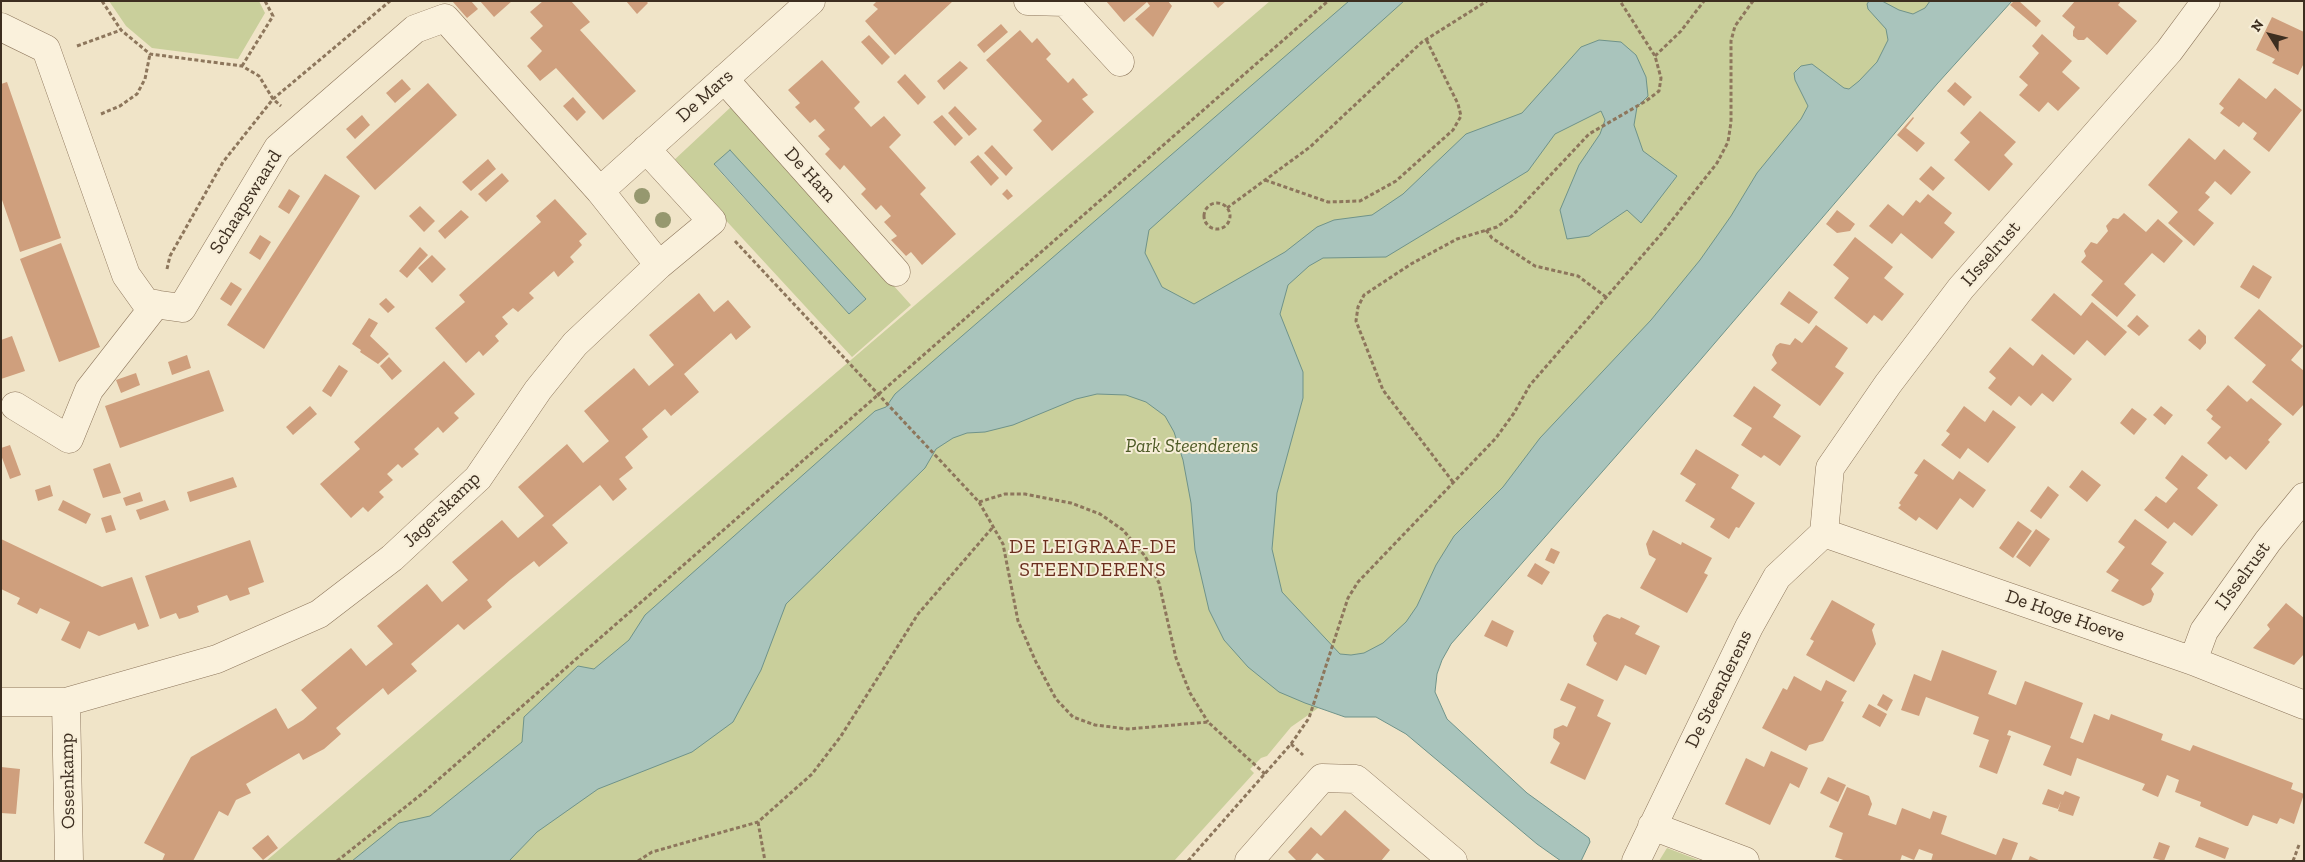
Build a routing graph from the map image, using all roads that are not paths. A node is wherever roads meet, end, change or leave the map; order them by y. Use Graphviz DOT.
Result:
graph roads {
  1 [pos="811,1"];
  2 [pos="1028,1"];
  3 [pos="2206,1"];
  4 [pos="1,27"];
  5 [pos="1120,62"];
  6 [pos="724,79"];
  7 [pos="646,150"];
  8 [pos="600,191"];
  9 [pos="659,265"];
  10 [pos="896,272"];
  11 [pos="156,304"];
  12 [pos="15,406"];
  13 [pos="2304,496"];
  14 [pos="1824,533"];
  15 [pos="2193,661"];
  16 [pos="1,702"];
  17 [pos="66,702"];
  18 [pos="2304,705"];
  19 [pos="1652,826"];
  20 [pos="68,861"];
  21 [pos="1249,861"];
  22 [pos="1453,861"];
  23 [pos="1636,861"];
  24 [pos="1745,861"];
  1 -- 6 [label="street, De Mars"];
  2 -- 5 [label="street"];
  3 -- 14 [label="street, IJsselrust"];
  4 -- 11 [label="street, Schaapswaard"];
  6 -- 7 [label="street, De Mars"];
  6 -- 10 [label="street, De Ham"];
  7 -- 8 [label="street, De Mars"];
  7 -- 9 [label="street, Jagerskamp"];
  8 -- 9 [label="street, Schaapswaard"];
  8 -- 11 [label="street, Schaapswaard"];
  9 -- 17 [label="street, Jagerskamp"];
  11 -- 12 [label="street"];
  13 -- 15 [label="street, IJsselrust"];
  14 -- 15 [label="street, De Hoge Hoeve"];
  14 -- 19 [label="street, De Steenderens"];
  15 -- 18 [label="street, De Hoge Hoeve"];
  16 -- 17 [label="street, Jagerskamp"];
  17 -- 20 [label="street, Ossenkamp"];
  19 -- 23 [label="street, De Steenderens"];
  19 -- 24 [label="street"];
  21 -- 22 [label="street"];
}
